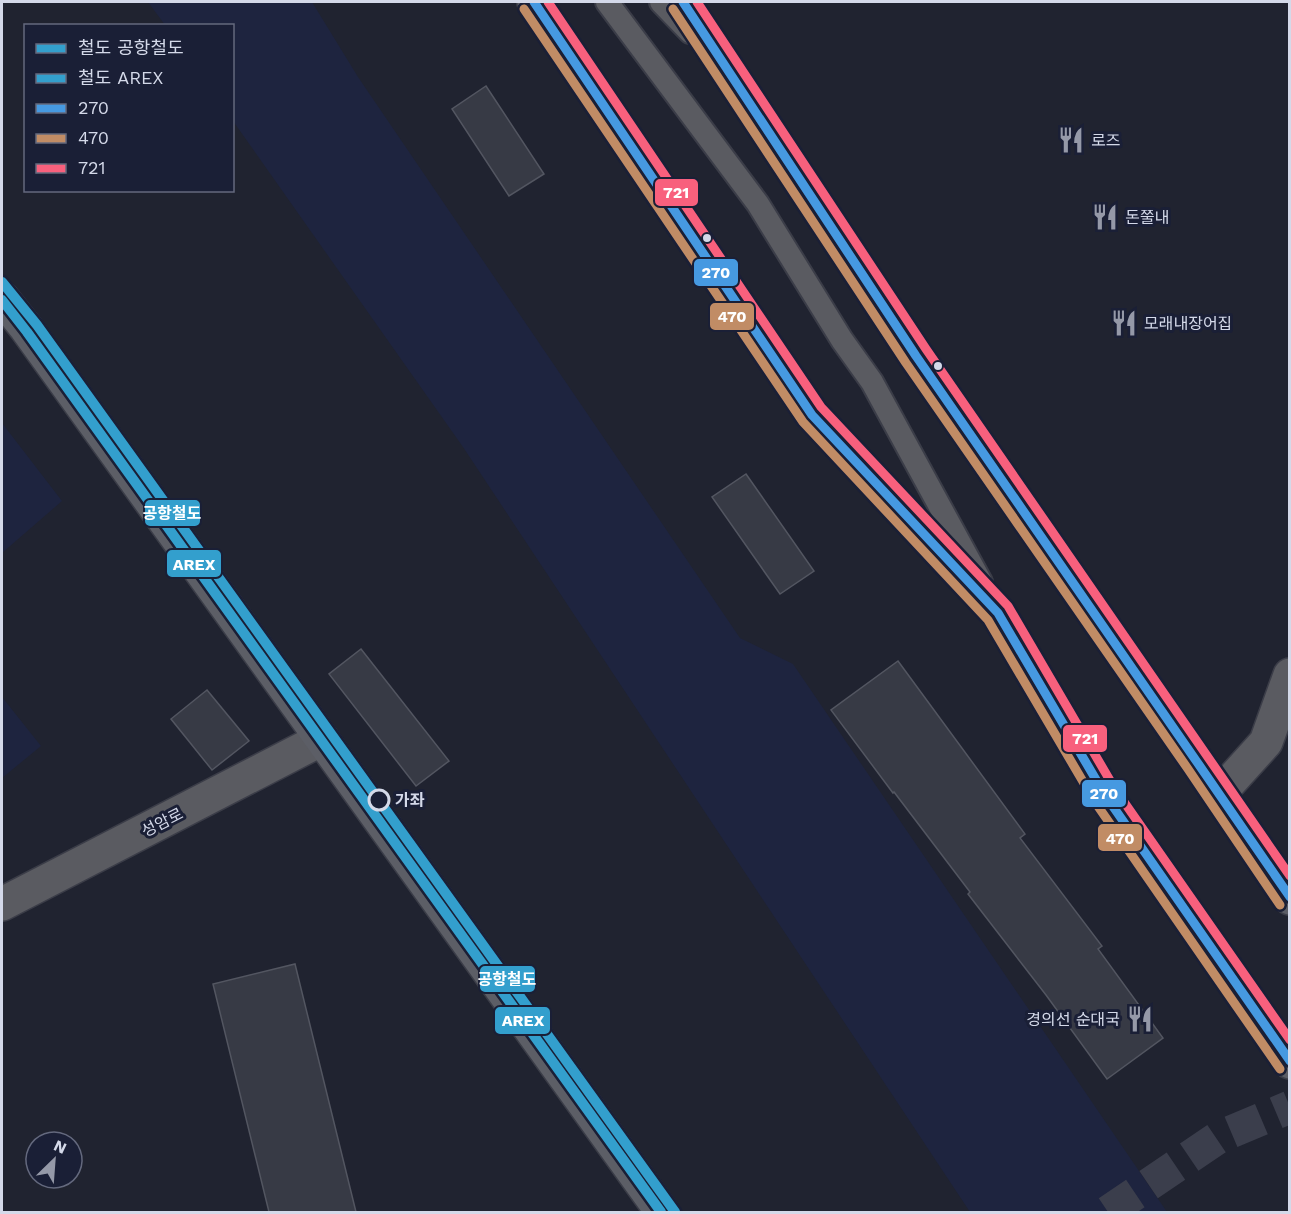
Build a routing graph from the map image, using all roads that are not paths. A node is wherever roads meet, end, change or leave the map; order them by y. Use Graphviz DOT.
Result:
graph roads {
  1 [pos="534,2"];
  2 [pos="607,2"];
  3 [pos="661,2"];
  4 [pos="683,2"];
  5 [pos="732,77"];
  6 [pos="2,298"];
  7 [pos="998,614"];
  8 [pos="1290,675"];
  9 [pos="322,740"];
  10 [pos="1220,793"];
  11 [pos="1290,898"];
  12 [pos="2,904"];
  13 [pos="1289,1059"];
  14 [pos="662,1212"];
  1 -- 7 [label="main road"];
  2 -- 7 [label="lane"];
  3 -- 5 [label="lane"];
  4 -- 5 [label="main road"];
  5 -- 10 [label="main road"];
  6 -- 9 [label="main road"];
  7 -- 13 [label="main road"];
  8 -- 10 [label="street"];
  9 -- 12 [label="street, 성암로"];
  9 -- 14 [label="main road"];
  10 -- 11 [label="main road"];
}
